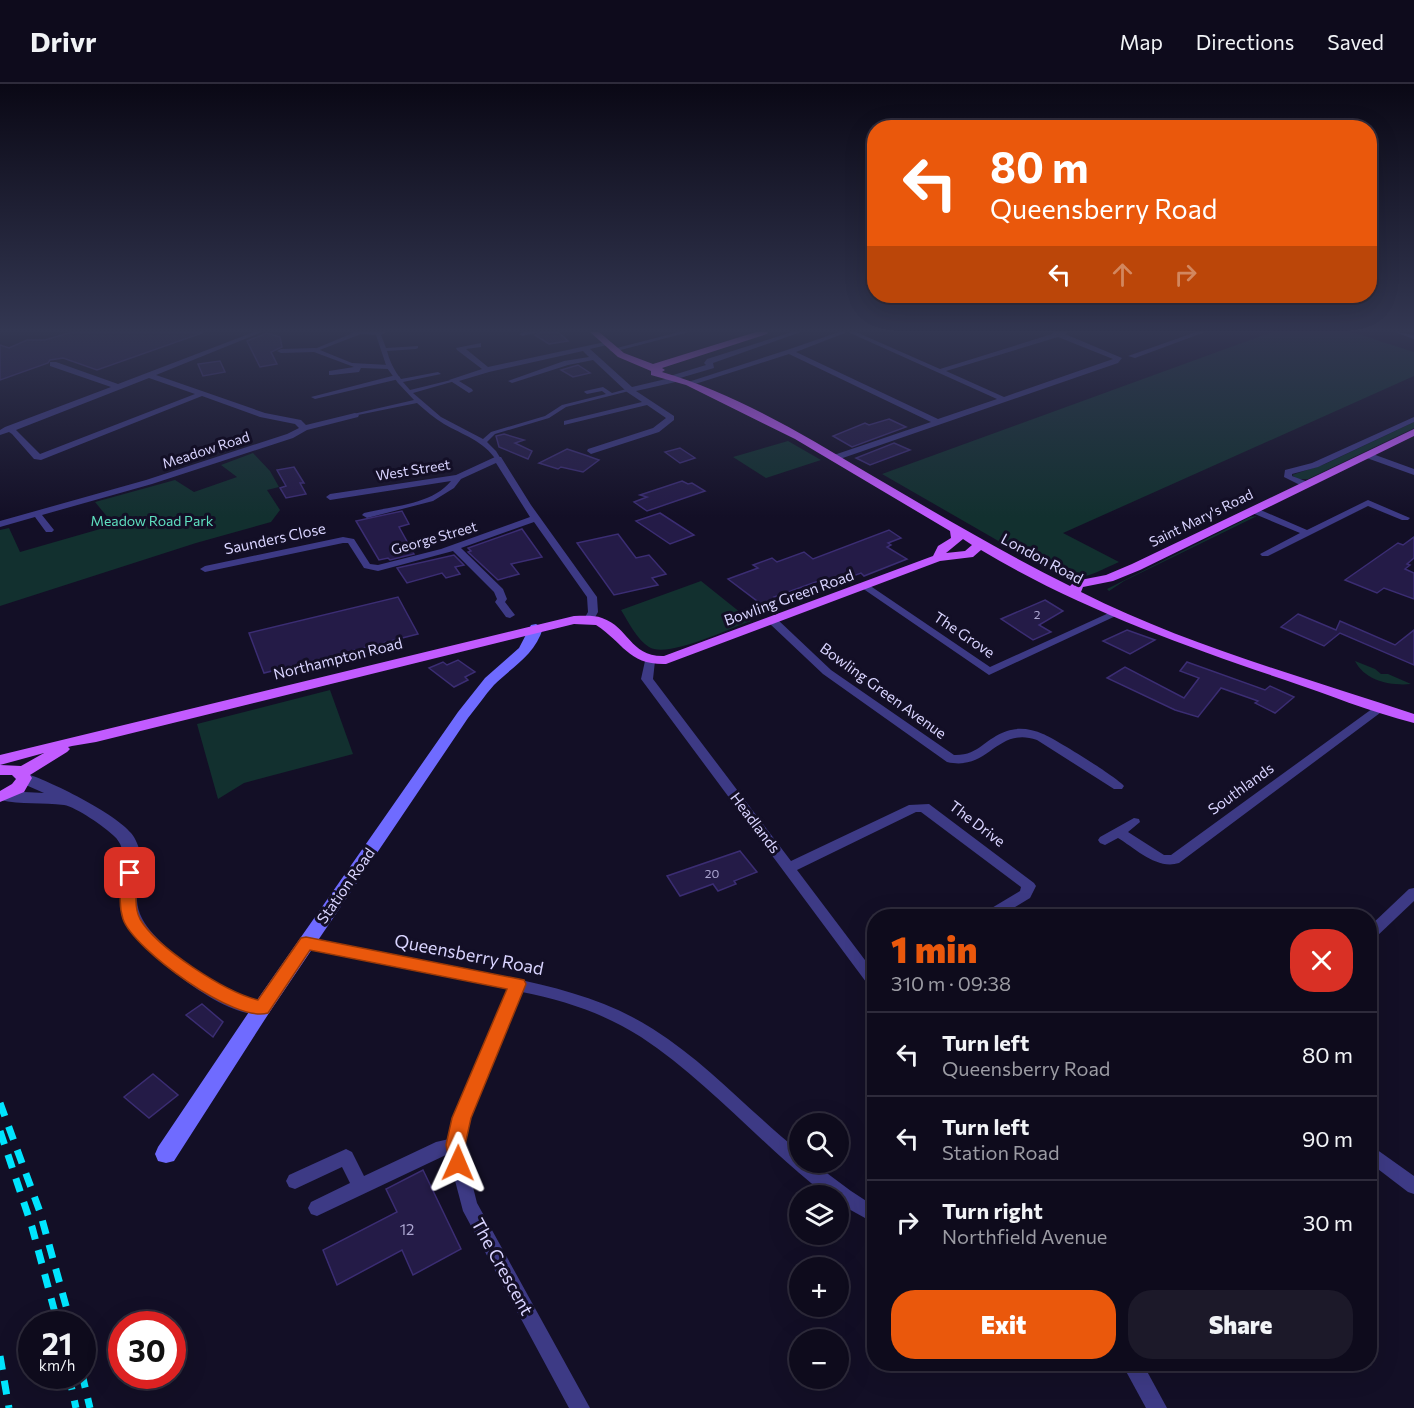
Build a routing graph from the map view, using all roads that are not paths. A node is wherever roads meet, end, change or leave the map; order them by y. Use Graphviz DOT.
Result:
graph roads {
  1 [pos="100,394"];
  2 [pos="201,394"];
  3 [pos="330,394"];
  4 [pos="412,394"];
  5 [pos="616,394"];
  6 [pos="635,394"];
  7 [pos="711,394"];
  8 [pos="878,394"];
  9 [pos="991,394"];
  10 [pos="1023,394"];
  11 [pos="611,395"];
  12 [pos="315,397"];
  13 [pos="1005,400"];
  14 [pos="419,401"];
  15 [pos="648,403"];
  16 [pos="355,416"];
  17 [pos="1414,419"];
  18 [pos="937,422"];
  19 [pos="567,423"];
  20 [pos="304,428"];
  21 [pos="4,431"];
  22 [pos="1413,434"];
  23 [pos="484,442"];
  24 [pos="596,454"];
  25 [pos="1368,455"];
  26 [pos="834,458"];
  27 [pos="498,459"];
  28 [pos="1414,472"];
  29 [pos="458,477"];
  30 [pos="1305,484"];
  31 [pos="330,496"];
  32 [pos="1253,510"];
  33 [pos="37,514"];
  34 [pos="367,515"];
  35 [pos="536,518"];
  36 [pos="1404,518"];
  37 [pos="0,524"];
  38 [pos="49,530"];
  39 [pos="956,530"];
  40 [pos="1305,532"];
  41 [pos="351,541"];
  42 [pos="980,544"];
  43 [pos="454,548"];
  44 [pos="969,554"];
  45 [pos="1266,554"];
  46 [pos="938,556"];
  47 [pos="1001,556"];
  48 [pos="205,569"];
  49 [pos="866,586"];
  50 [pos="1074,595"];
  51 [pos="1115,614"];
  52 [pos="510,615"];
  53 [pos="589,619"];
  54 [pos="773,621"];
  55 [pos="536,628"];
  56 [pos="650,661"];
  57 [pos="1380,708"];
  58 [pos="1414,719"];
  59 [pos="96,737"];
  60 [pos="4,764"];
  61 [pos="22,775"];
  62 [pos="1118,786"];
  63 [pos="2,797"];
  64 [pos="66,800"];
  65 [pos="1134,822"];
  66 [pos="1119,831"];
  67 [pos="1105,840"];
  68 [pos="789,868"];
  69 [pos="1413,896"];
  70 [pos="1001,909"];
  71 [pos="1377,928"];
  72 [pos="306,943"];
  73 [pos="867,973"];
  74 [pos="518,984"];
  75 [pos="262,1008"];
  76 [pos="456,1145"];
  77 [pos="166,1154"];
  78 [pos="1377,1159"];
  79 [pos="295,1181"];
  80 [pos="360,1186"];
  81 [pos="1414,1186"];
  82 [pos="317,1208"];
  83 [pos="867,1211"];
  84 [pos="1136,1371"];
  85 [pos="580,1408"];
  86 [pos="1157,1408"];
  1 -- 21 [label="street"];
  2 -- 20 [label="street"];
  2 -- 21 [label="street"];
  3 -- 12 [label="street"];
  4 -- 14 [label="street"];
  5 -- 11 [label="street"];
  6 -- 15 [label="street"];
  7 -- 26 [label="main road, London Road"];
  8 -- 18 [label="street"];
  9 -- 13 [label="street"];
  10 -- 13 [label="street"];
  11 -- 23 [label="street"];
  13 -- 18 [label="street"];
  14 -- 16 [label="street, Meadow Road"];
  14 -- 23 [label="street"];
  15 -- 19 [label="street"];
  15 -- 24 [label="street"];
  16 -- 20 [label="street, Meadow Road"];
  17 -- 30 [label="street"];
  18 -- 26 [label="street"];
  20 -- 33 [label="street, Meadow Road"];
  22 -- 25 [label="main road, Saint Mary's Road"];
  23 -- 27 [label="street"];
  25 -- 28 [label="street"];
  25 -- 30 [label="main road, Saint Mary's Road"];
  26 -- 39 [label="main road, London Road"];
  27 -- 29 [label="street, West Street"];
  27 -- 35 [label="street"];
  29 -- 31 [label="street, West Street"];
  29 -- 34 [label="street"];
  30 -- 32 [label="main road, Saint Mary's Road"];
  32 -- 40 [label="street"];
  32 -- 50 [label="main road, Saint Mary's Road"];
  33 -- 37 [label="street, Meadow Road"];
  33 -- 38 [label="street"];
  35 -- 43 [label="street, George Street"];
  35 -- 53 [label="street"];
  36 -- 40 [label="street"];
  39 -- 42 [label="main road, London Road"];
  39 -- 46 [label="main road"];
  40 -- 45 [label="street"];
  41 -- 43 [label="street, George Street"];
  41 -- 48 [label="street, Saunders Close"];
  42 -- 44 [label="main road"];
  42 -- 46 [label="main road, Bowling Green Road"];
  42 -- 47 [label="main road, London Road"];
  43 -- 52 [label="street"];
  44 -- 46 [label="main road, Bowling Green Road"];
  44 -- 47 [label="main road, Bowling Green Road"];
  46 -- 49 [label="main road, Bowling Green Road"];
  47 -- 50 [label="main road, London Road"];
  49 -- 51 [label="street, The Grove"];
  49 -- 54 [label="main road, Bowling Green Road"];
  50 -- 51 [label="main road, London Road"];
  51 -- 57 [label="main road, London Road"];
  53 -- 55 [label="main road, Northampton Road"];
  53 -- 56 [label="main road"];
  54 -- 56 [label="main road, Bowling Green Road"];
  54 -- 62 [label="street, Bowling Green Avenue"];
  55 -- 59 [label="main road, Northampton Road"];
  55 -- 72 [label="main road, Station Road"];
  56 -- 68 [label="street, Headlands"];
  57 -- 58 [label="main road, London Road"];
  57 -- 66 [label="street, Southlands"];
  59 -- 60 [label="main road, Northampton Road"];
  59 -- 61 [label="main road, Northampton Road"];
  60 -- 61 [label="main road"];
  61 -- 63 [label="main road, Northampton Road"];
  61 -- 64 [label="street"];
  63 -- 64 [label="street"];
  64 -- 75 [label="street"];
  65 -- 66 [label="street"];
  66 -- 67 [label="street"];
  68 -- 70 [label="street, The Drive"];
  68 -- 73 [label="street, Headlands"];
  69 -- 71 [label="street"];
  72 -- 74 [label="street, Queensberry Road"];
  72 -- 75 [label="main road, Station Road"];
  74 -- 76 [label="street, The Crescent"];
  74 -- 83 [label="street, Queensberry Road"];
  75 -- 77 [label="main road, Station Road"];
  76 -- 80 [label="street"];
  76 -- 85 [label="street, The Crescent"];
  78 -- 81 [label="street"];
  79 -- 80 [label="street"];
  80 -- 82 [label="street"];
  84 -- 86 [label="street"];
}
